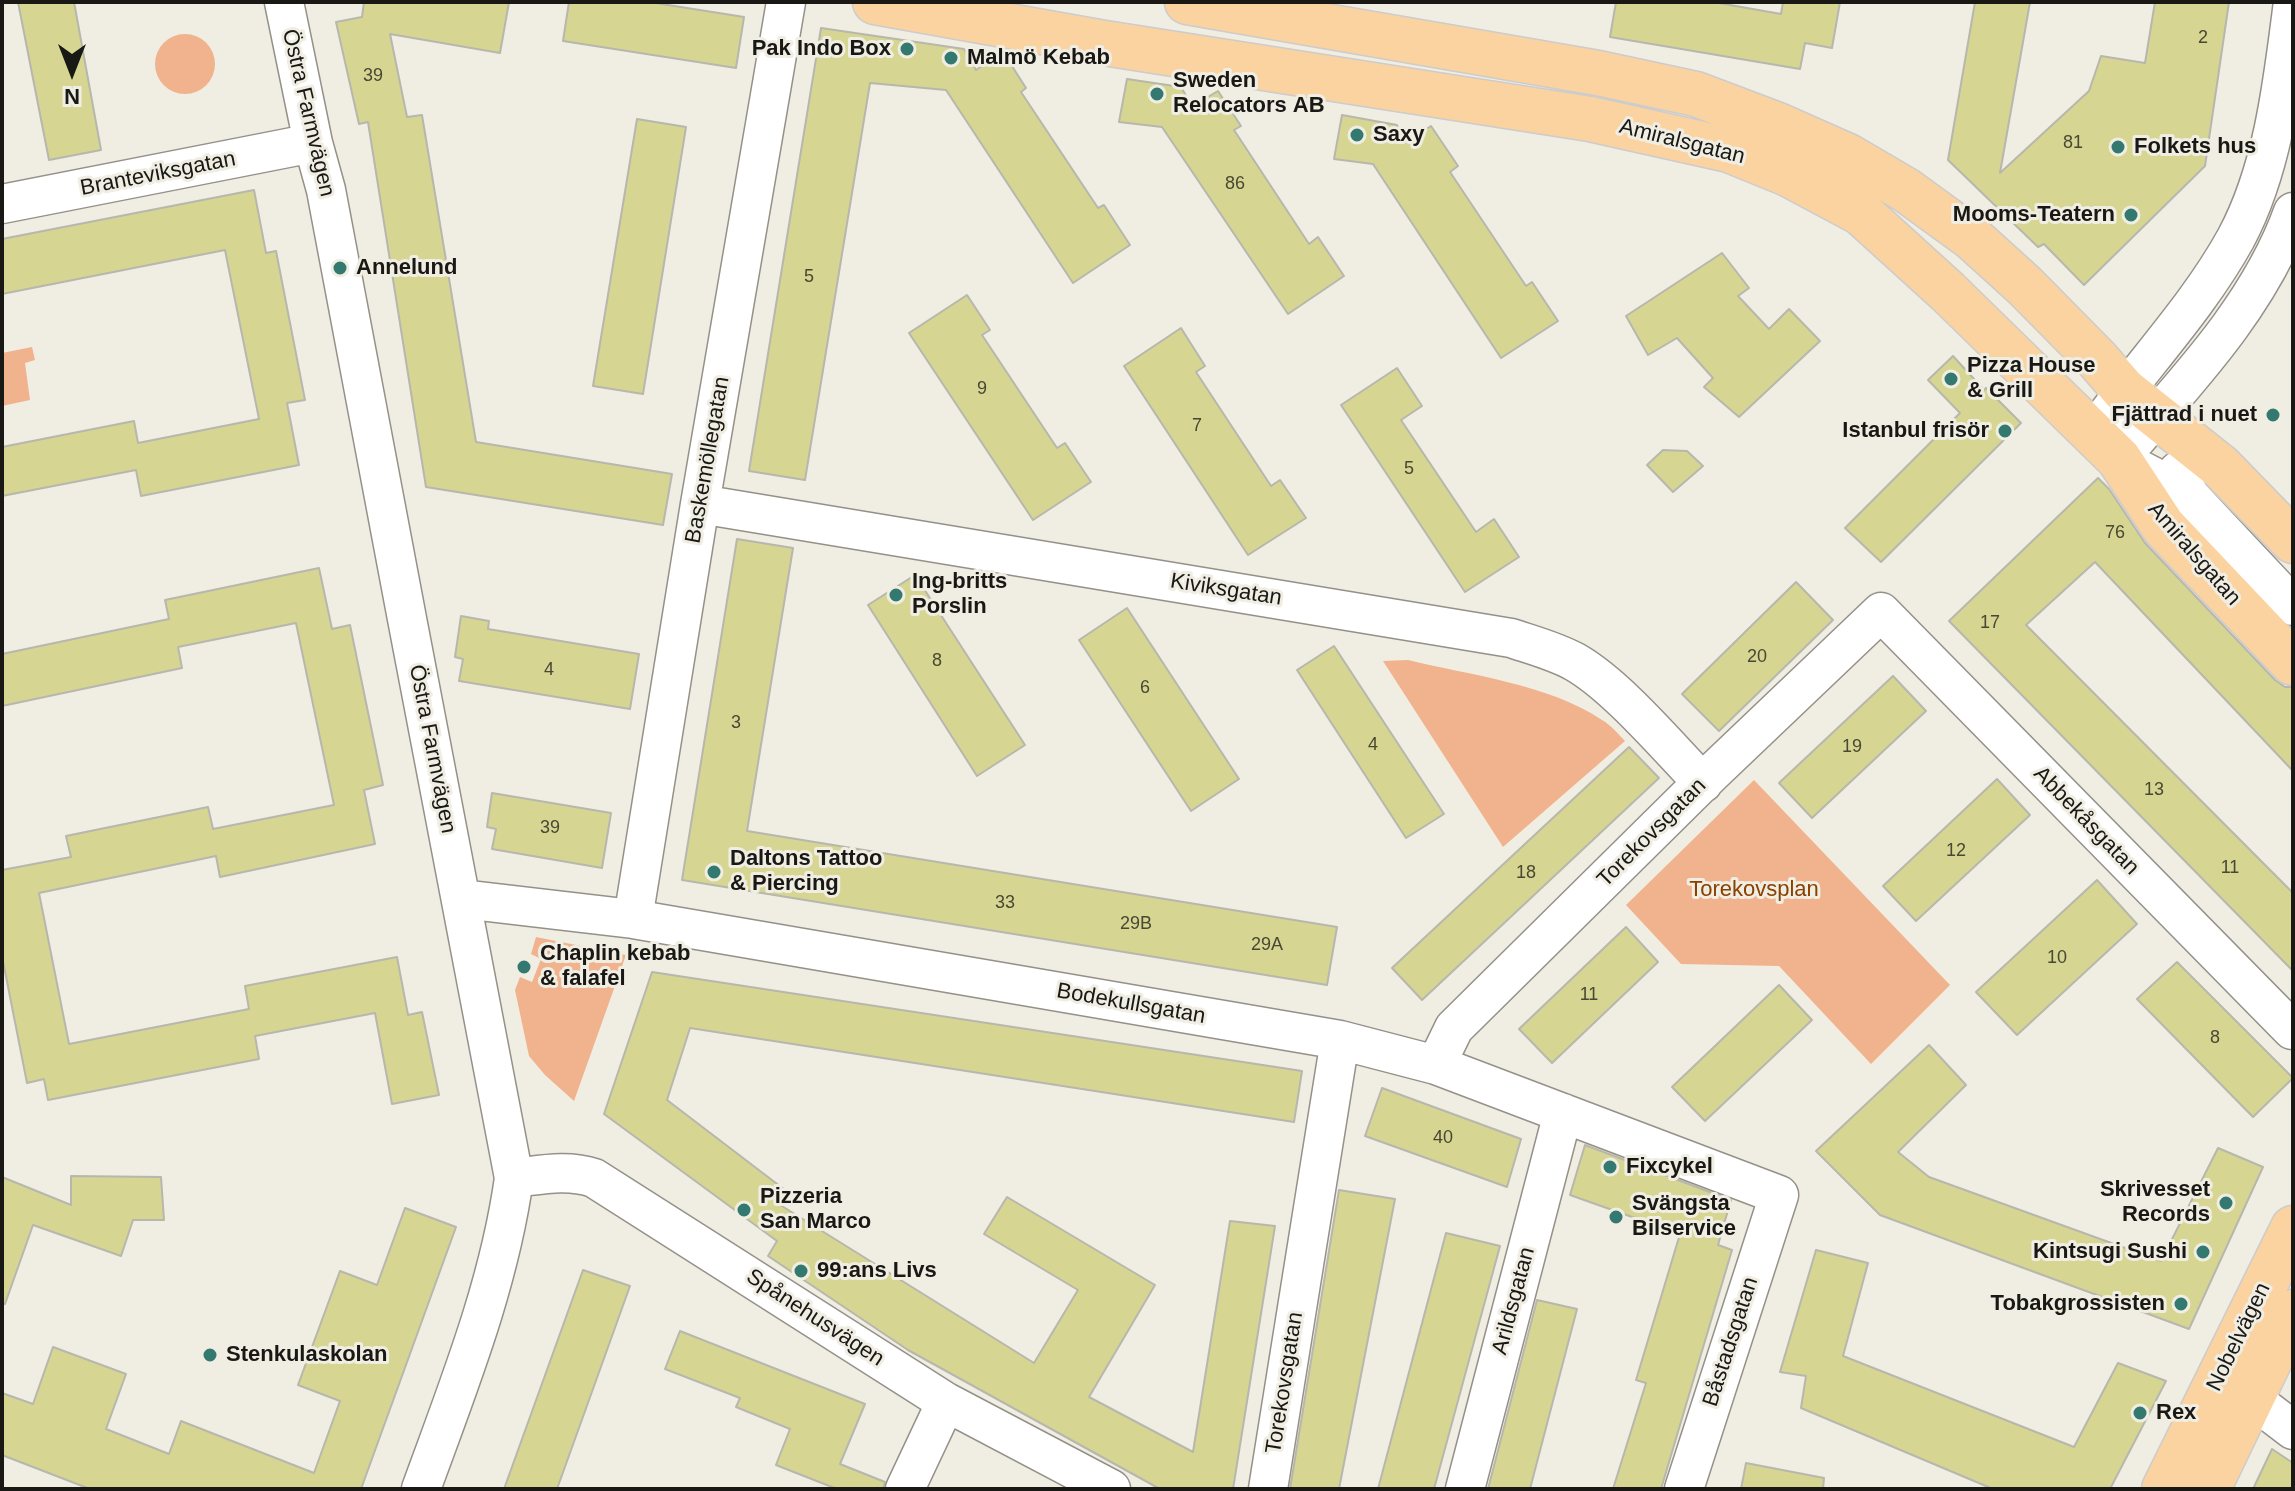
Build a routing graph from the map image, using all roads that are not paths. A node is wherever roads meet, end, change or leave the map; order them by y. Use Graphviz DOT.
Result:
graph roads {
  1 [pos="284,2"];
  2 [pos="786,2"];
  3 [pos="875,2"];
  4 [pos="1187,2"];
  5 [pos="2293,2"];
  6 [pos="313,143"];
  7 [pos="2,204"];
  8 [pos="2289,236"];
  9 [pos="2140,403"];
  10 [pos="2106,446"];
  11 [pos="2189,495"];
  12 [pos="700,504"];
  13 [pos="2293,541"];
  14 [pos="2293,606"];
  15 [pos="1881,612"];
  16 [pos="2293,663"];
  17 [pos="1703,783"];
  18 [pos="462,899"];
  19 [pos="633,919"];
  20 [pos="2292,1030"];
  21 [pos="1340,1040"];
  22 [pos="1436,1065"];
  23 [pos="1563,1113"];
  24 [pos="514,1178"];
  25 [pos="1779,1195"];
  26 [pos="2293,1228"];
  27 [pos="2293,1312"];
  28 [pos="2251,1398"];
  29 [pos="946,1402"];
  30 [pos="2293,1430"];
  31 [pos="421,1489"];
  32 [pos="905,1489"];
  33 [pos="1111,1489"];
  34 [pos="1268,1489"];
  35 [pos="1465,1489"];
  36 [pos="1684,1489"];
  37 [pos="2164,1489"];
  38 [pos="2208,1489"];
  1 -- 6 [label="street, Östra Farmvägen"];
  2 -- 12 [label="street, Baskemöllegatan"];
  3 -- 10 [label="main road, Amiralsgatan"];
  4 -- 9 [label="main road, Amiralsgatan"];
  5 -- 9 [label="street"];
  6 -- 7 [label="street, Branteviksgatan"];
  6 -- 18 [label="street, Östra Farmvägen"];
  8 -- 9 [label="street"];
  9 -- 10 [label="street"];
  9 -- 11 [label="street"];
  9 -- 13 [label="main road, Amiralsgatan"];
  10 -- 11 [label="street"];
  10 -- 16 [label="main road, Amiralsgatan"];
  11 -- 14 [label="street"];
  12 -- 17 [label="street, Kiviksgatan"];
  12 -- 19 [label="street, Baskemöllegatan"];
  15 -- 17 [label="street, Torekovsgatan"];
  15 -- 20 [label="street, Abbekåsgatan"];
  17 -- 22 [label="street, Torekovsgatan"];
  18 -- 19 [label="street, Bodekullsgatan"];
  18 -- 24 [label="street, Östra Farmvägen"];
  19 -- 21 [label="street, Bodekullsgatan"];
  21 -- 22 [label="street, Bodekullsgatan"];
  21 -- 34 [label="street, Torekovsgatan"];
  22 -- 23 [label="street, Bodekullsgatan"];
  23 -- 25 [label="street, Bodekullsgatan"];
  23 -- 35 [label="street, Arildsgatan"];
  24 -- 29 [label="street, Spånehusvägen"];
  24 -- 31 [label="street, Östra Farmvägen"];
  25 -- 36 [label="street, Båstadsgatan"];
  26 -- 37 [label="main road, Nobelvägen"];
  27 -- 28 [label="main road, Nobelvägen"];
  28 -- 30 [label="street"];
  28 -- 38 [label="main road, Nobelvägen"];
  29 -- 32 [label="street"];
  29 -- 33 [label="street, Spånehusvägen"];
}
